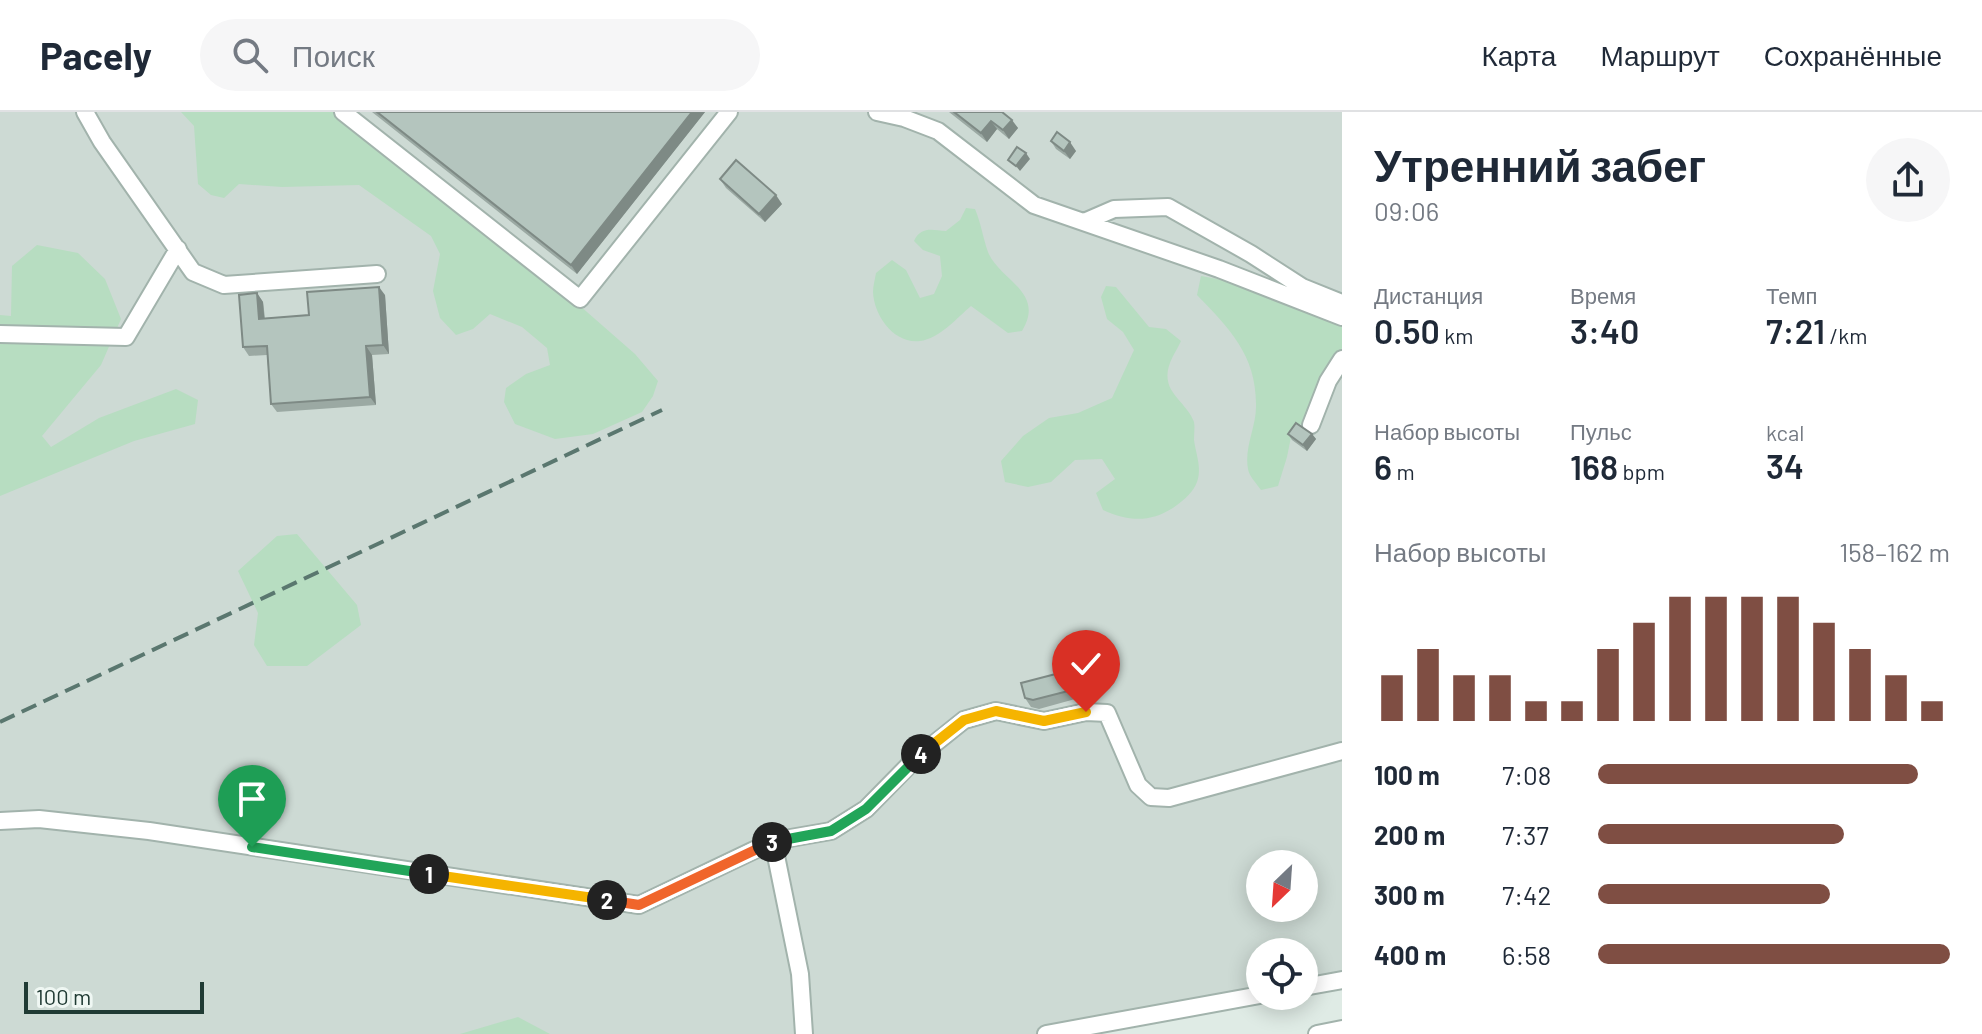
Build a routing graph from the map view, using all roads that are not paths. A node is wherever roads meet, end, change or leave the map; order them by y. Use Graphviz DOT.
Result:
graph roads {
  1 [pos="85,112"];
  2 [pos="343,112"];
  3 [pos="729,112"];
  4 [pos="877,112"];
  5 [pos="920,117"];
  6 [pos="1084,222"];
  7 [pos="178,249"];
  8 [pos="377,274"];
  9 [pos="1342,303"];
  10 [pos="1342,317"];
  11 [pos="0,334"];
  12 [pos="1342,359"];
  13 [pos="1311,425"];
  14 [pos="1342,751"];
  15 [pos="0,821"];
  16 [pos="773,841"];
  17 [pos="1342,980"];
  18 [pos="1318,984"];
  19 [pos="1246,998"];
  20 [pos="1342,1029"];
  21 [pos="804,1034"];
  22 [pos="1046,1034"];
  23 [pos="1317,1034"];
  1 -- 7 [label="street"];
  2 -- 3 [label="street"];
  4 -- 5 [label="street"];
  5 -- 6 [label="street"];
  6 -- 9 [label="street"];
  6 -- 10 [label="street"];
  7 -- 8 [label="street"];
  7 -- 11 [label="street"];
  12 -- 13 [label="street"];
  14 -- 16 [label="street"];
  15 -- 16 [label="street"];
  16 -- 21 [label="street"];
  17 -- 18 [label="street"];
  19 -- 22 [label="street"];
  20 -- 23 [label="street"];
}
